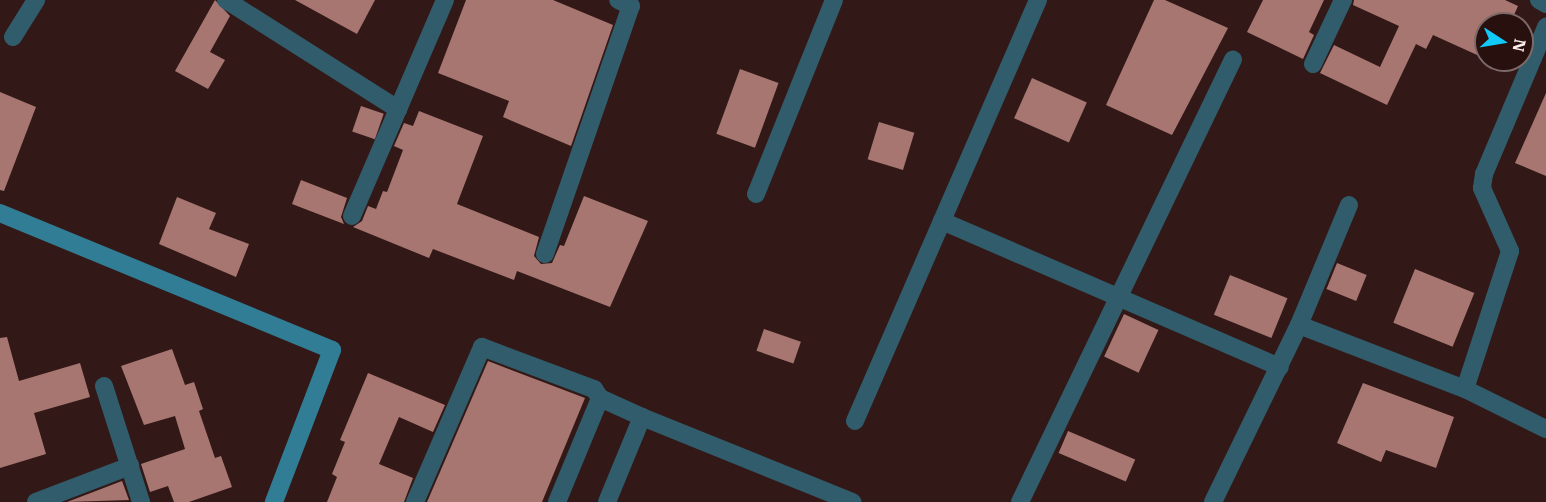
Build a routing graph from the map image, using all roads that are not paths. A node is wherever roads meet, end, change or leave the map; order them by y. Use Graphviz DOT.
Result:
graph roads {
  1 [pos="36,0"];
  2 [pos="226,0"];
  3 [pos="445,0"];
  4 [pos="834,0"];
  5 [pos="1038,0"];
  6 [pos="1343,0"];
  7 [pos="1539,0"];
  8 [pos="627,2"];
  9 [pos="1546,4"];
  10 [pos="1546,27"];
  11 [pos="14,37"];
  12 [pos="1233,60"];
  13 [pos="1313,64"];
  14 [pos="398,109"];
  15 [pos="756,194"];
  16 [pos="1349,205"];
  17 [pos="0,213"];
  18 [pos="352,216"];
  19 [pos="942,221"];
  20 [pos="545,254"];
  21 [pos="1117,298"];
  22 [pos="1299,325"];
  23 [pos="1280,367"];
  24 [pos="104,386"];
  25 [pos="1465,389"];
  26 [pos="600,399"];
  27 [pos="642,417"];
  28 [pos="855,421"];
  29 [pos="1546,429"];
  30 [pos="130,466"];
  31 [pos="36,502"];
  32 [pos="141,502"];
  33 [pos="274,502"];
  34 [pos="415,502"];
  35 [pos="557,502"];
  36 [pos="607,502"];
  37 [pos="852,502"];
  38 [pos="1020,502"];
  39 [pos="1213,502"];
  1 -- 11 [label="street"];
  2 -- 14 [label="street"];
  3 -- 14 [label="street"];
  4 -- 15 [label="street"];
  5 -- 19 [label="street"];
  6 -- 13 [label="street"];
  7 -- 9 [label="street"];
  8 -- 20 [label="street"];
  10 -- 25 [label="street"];
  12 -- 21 [label="street"];
  14 -- 18 [label="street"];
  16 -- 22 [label="street"];
  17 -- 33 [label="street"];
  19 -- 21 [label="street"];
  19 -- 28 [label="street"];
  21 -- 23 [label="street"];
  21 -- 38 [label="street"];
  22 -- 23 [label="street"];
  22 -- 25 [label="street"];
  23 -- 39 [label="street"];
  24 -- 30 [label="street"];
  25 -- 29 [label="street"];
  26 -- 27 [label="street"];
  26 -- 34 [label="street"];
  26 -- 35 [label="street"];
  27 -- 36 [label="street"];
  27 -- 37 [label="street"];
  30 -- 31 [label="street"];
  30 -- 32 [label="street"];
}
